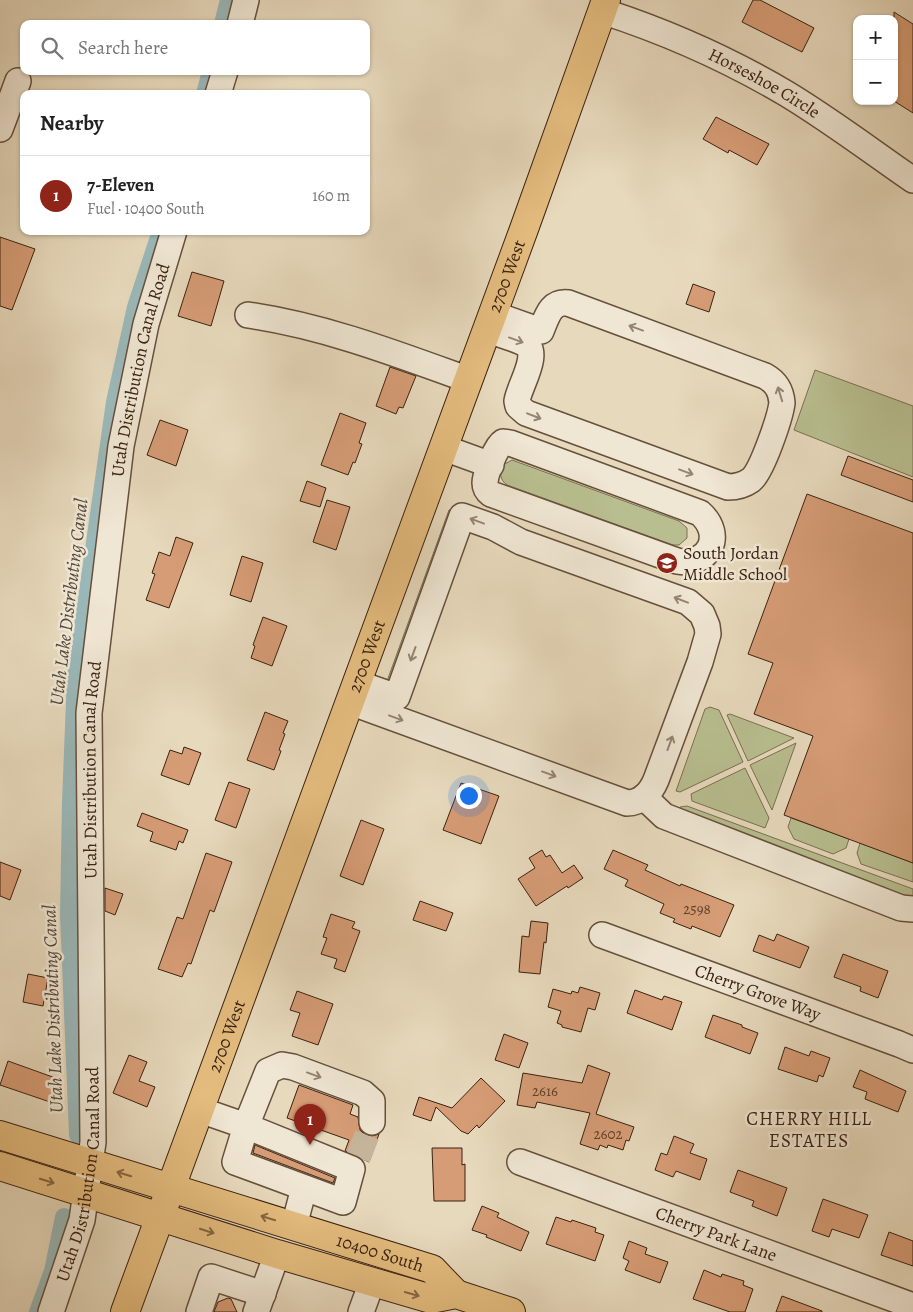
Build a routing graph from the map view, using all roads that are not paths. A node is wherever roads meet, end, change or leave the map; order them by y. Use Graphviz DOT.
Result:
graph roads {
  1 [pos="246,0"];
  2 [pos="604,5"];
  3 [pos="241,20"];
  4 [pos="224,75"];
  5 [pos="18,81"];
  6 [pos="219,90"];
  7 [pos="0,130"];
  8 [pos="913,180"];
  9 [pos="173,235"];
  10 [pos="248,315"];
  11 [pos="490,322"];
  12 [pos="469,380"];
  13 [pos="444,448"];
  14 [pos="491,465"];
  15 [pos="354,692"];
  16 [pos="644,797"];
  17 [pos="913,909"];
  18 [pos="602,936"];
  19 [pos="913,1050"];
  20 [pos="200,1110"];
  21 [pos="372,1122"];
  22 [pos="246,1126"];
  23 [pos="0,1135"];
  24 [pos="520,1162"];
  25 [pos="90,1164"];
  26 [pos="0,1166"];
  27 [pos="171,1188"];
  28 [pos="304,1188"];
  29 [pos="86,1193"];
  30 [pos="160,1217"];
  31 [pos="294,1226"];
  32 [pos="277,1254"];
  33 [pos="372,1282"];
  34 [pos="467,1302"];
  35 [pos="259,1303"];
  36 [pos="913,1306"];
  37 [pos="51,1312"];
  38 [pos="126,1312"];
  39 [pos="199,1312"];
  40 [pos="361,1312"];
  41 [pos="511,1312"];
  1 -- 3 [label="street"];
  2 -- 8 [label="street, Horseshoe Circle"];
  2 -- 11 [label="main road, 2700 West"];
  4 -- 6 [label="street"];
  5 -- 7 [label="street"];
  9 -- 25 [label="street, Utah Distribution Canal Road"];
  10 -- 12 [label="street"];
  11 -- 11 [label="street, one-way"];
  11 -- 12 [label="main road, 2700 West"];
  12 -- 13 [label="main road, 2700 West"];
  13 -- 14 [label="street"];
  13 -- 15 [label="main road, 2700 West"];
  14 -- 14 [label="street"];
  15 -- 16 [label="street, one-way"];
  16 -- 15 [label="street, one-way"];
  15 -- 20 [label="main road, 2700 West"];
  16 -- 17 [label="street"];
  18 -- 19 [label="street, Cherry Grove Way"];
  20 -- 22 [label="street"];
  20 -- 27 [label="main road, 2700 West"];
  22 -- 21 [label="street, one-way"];
  22 -- 28 [label="street"];
  22 -- 28 [label="street"];
  23 -- 25 [label="main road, 10400 South"];
  24 -- 36 [label="street, Cherry Park Lane"];
  27 -- 25 [label="main road, 10400 South, one-way"];
  25 -- 29 [label="street, Utah Distribution Canal Road"];
  26 -- 29 [label="main road, 10400 South, one-way"];
  27 -- 30 [label="main road, 2700 West"];
  31 -- 27 [label="main road, 10400 South, one-way"];
  28 -- 31 [label="street"];
  29 -- 30 [label="main road, 10400 South"];
  29 -- 37 [label="street, Utah Distribution Canal Road"];
  30 -- 32 [label="main road, 10400 South, one-way"];
  30 -- 38 [label="main road, 2700 West"];
  31 -- 34 [label="main road, 10400 South"];
  32 -- 33 [label="main road, 10400 South"];
  32 -- 35 [label="street"];
  33 -- 34 [label="main road, 10400 South, one-way"];
  33 -- 40 [label="street"];
  34 -- 41 [label="main road"];
  35 -- 39 [label="street"];
}
